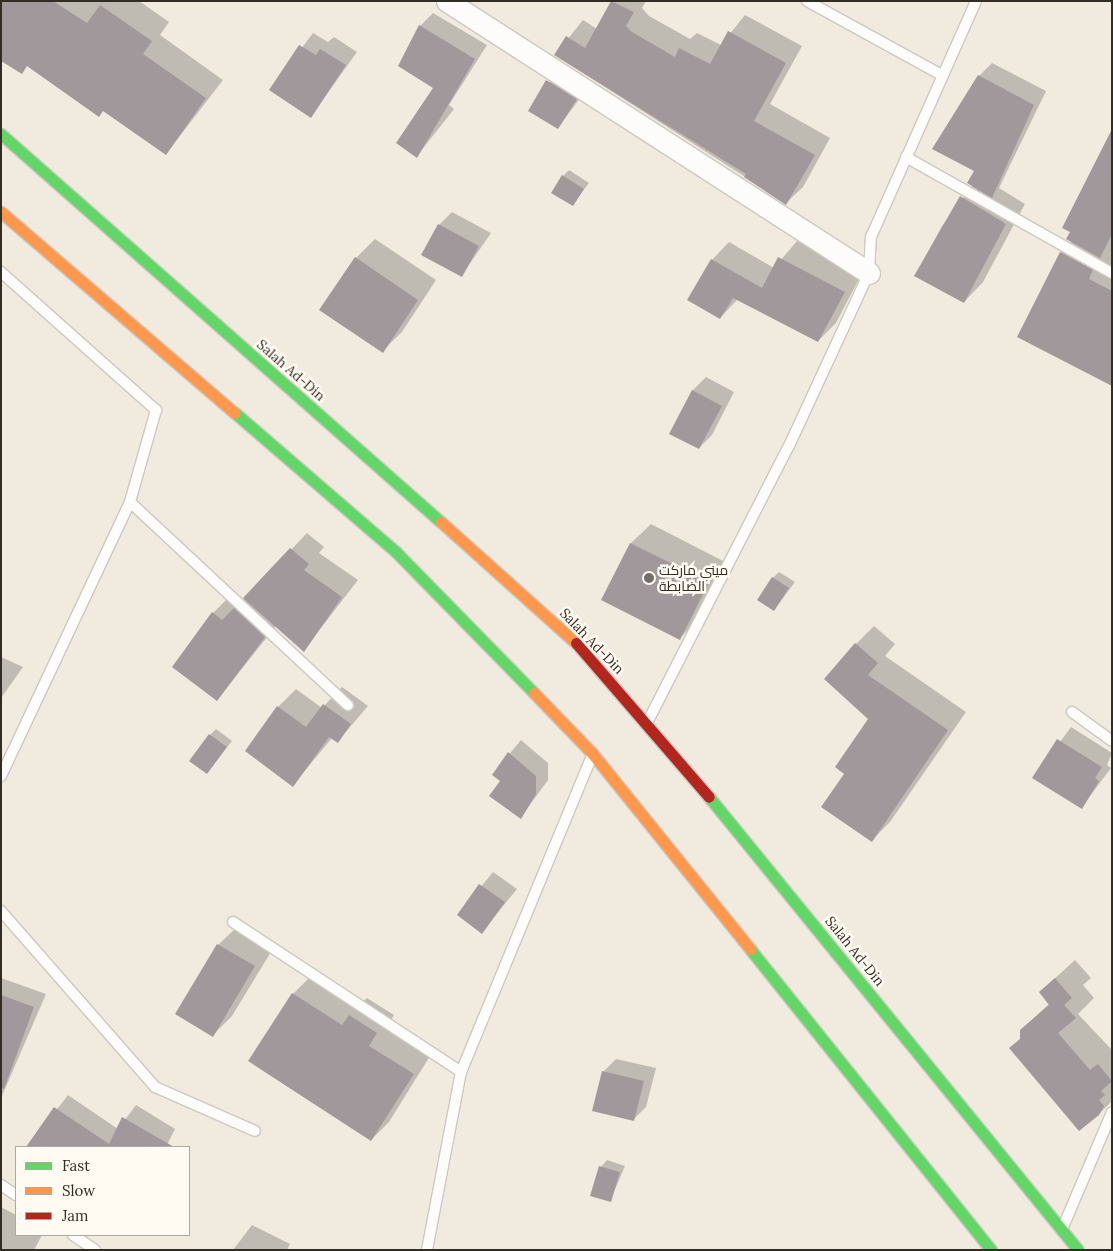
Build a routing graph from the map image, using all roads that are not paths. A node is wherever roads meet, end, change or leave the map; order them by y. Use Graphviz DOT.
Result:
graph roads {
  1 [pos="448,1"];
  2 [pos="807,1"];
  3 [pos="976,1"];
  4 [pos="940,74"];
  5 [pos="1,134"];
  6 [pos="906,157"];
  7 [pos="1,212"];
  8 [pos="1,272"];
  9 [pos="1112,272"];
  10 [pos="869,273"];
  11 [pos="130,502"];
  12 [pos="348,705"];
  13 [pos="1072,712"];
  14 [pos="648,722"];
  15 [pos="1112,741"];
  16 [pos="592,753"];
  17 [pos="1,776"];
  18 [pos="1,911"];
  19 [pos="233,922"];
  20 [pos="461,1072"];
  21 [pos="1112,1112"];
  22 [pos="255,1131"];
  23 [pos="1,1185"];
  24 [pos="15,1194"];
  25 [pos="1063,1228"];
  26 [pos="74,1236"];
  27 [pos="95,1250"];
  28 [pos="427,1250"];
  29 [pos="992,1250"];
  30 [pos="1078,1250"];
  1 -- 10 [label="street"];
  2 -- 4 [label="lane"];
  3 -- 4 [label="lane"];
  4 -- 6 [label="lane"];
  5 -- 14 [label="highway, Salah Ad-Din"];
  6 -- 9 [label="lane"];
  6 -- 10 [label="lane"];
  7 -- 16 [label="highway"];
  8 -- 11 [label="lane"];
  10 -- 14 [label="lane"];
  11 -- 12 [label="lane"];
  11 -- 17 [label="lane"];
  13 -- 15 [label="lane"];
  14 -- 25 [label="highway, Salah Ad-Din"];
  16 -- 20 [label="lane"];
  16 -- 29 [label="highway"];
  18 -- 22 [label="lane"];
  19 -- 20 [label="lane"];
  20 -- 28 [label="lane"];
  21 -- 25 [label="lane"];
  23 -- 24 [label="lane"];
  25 -- 30 [label="highway, Salah Ad-Din"];
  26 -- 27 [label="lane"];
}
